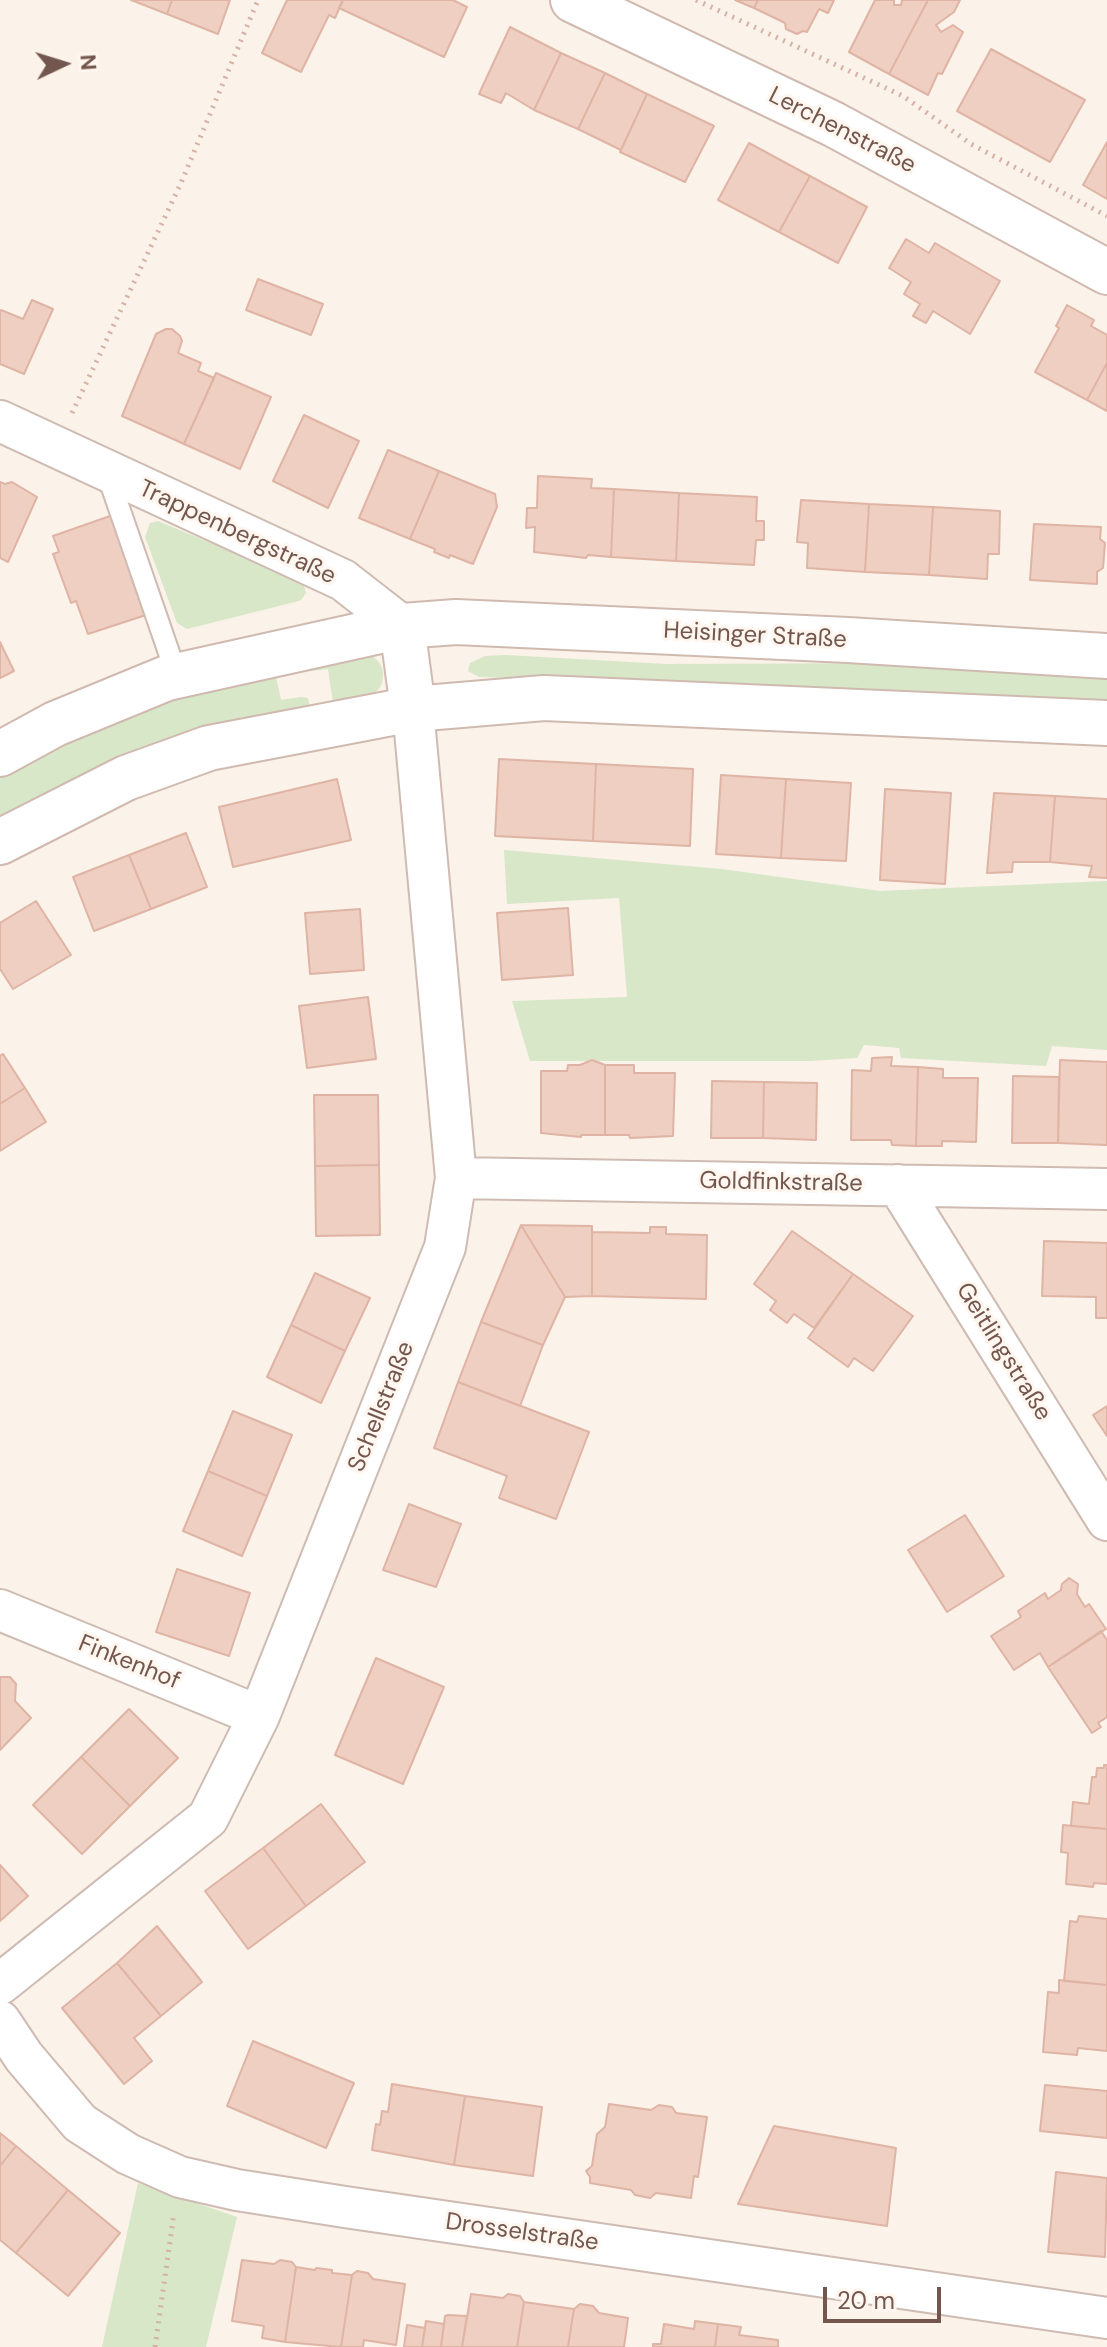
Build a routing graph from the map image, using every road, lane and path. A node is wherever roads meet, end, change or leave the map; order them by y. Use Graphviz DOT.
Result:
graph roads {
  1 [pos="258,0"];
  2 [pos="573,0"];
  3 [pos="696,0"];
  4 [pos="1107,216"];
  5 [pos="1107,272"];
  6 [pos="0,421"];
  7 [pos="56,446"];
  8 [pos="107,473"];
  9 [pos="402,626"];
  10 [pos="1107,656"];
  11 [pos="177,676"];
  12 [pos="413,709"];
  13 [pos="1107,723"];
  14 [pos="0,754"];
  15 [pos="0,842"];
  16 [pos="456,1178"];
  17 [pos="898,1185"];
  18 [pos="1107,1189"];
  19 [pos="1107,1520"];
  20 [pos="0,1610"];
  21 [pos="259,1716"];
  22 [pos="0,1984"];
  23 [pos="0,2021"];
  24 [pos="180,2177"];
  25 [pos="1107,2318"];
  26 [pos="155,2347"];
  1 -- 7 [label="path"];
  2 -- 5 [label="main road, Lerchenstraße"];
  3 -- 4 [label="path"];
  6 -- 7 [label="street, Trappenbergstraße"];
  7 -- 8 [label="street, Trappenbergstraße"];
  8 -- 9 [label="street, Trappenbergstraße"];
  8 -- 11 [label="lane, Trappenbergstraße"];
  9 -- 10 [label="main road, Heisinger Straße"];
  9 -- 11 [label="main road, Heisinger Straße"];
  9 -- 12 [label="main road"];
  11 -- 14 [label="main road, Heisinger Straße"];
  12 -- 13 [label="main road"];
  12 -- 15 [label="main road"];
  12 -- 16 [label="street, Schellstraße"];
  16 -- 17 [label="street, Goldfinkstraße"];
  16 -- 21 [label="street, Schellstraße"];
  17 -- 18 [label="street, Goldfinkstraße"];
  17 -- 19 [label="street, Geitlingstraße"];
  20 -- 21 [label="street, Finkenhof"];
  21 -- 22 [label="street, Schellstraße"];
  23 -- 24 [label="street, Drosselstraße"];
  24 -- 25 [label="street, Drosselstraße"];
  24 -- 26 [label="path"];
}
